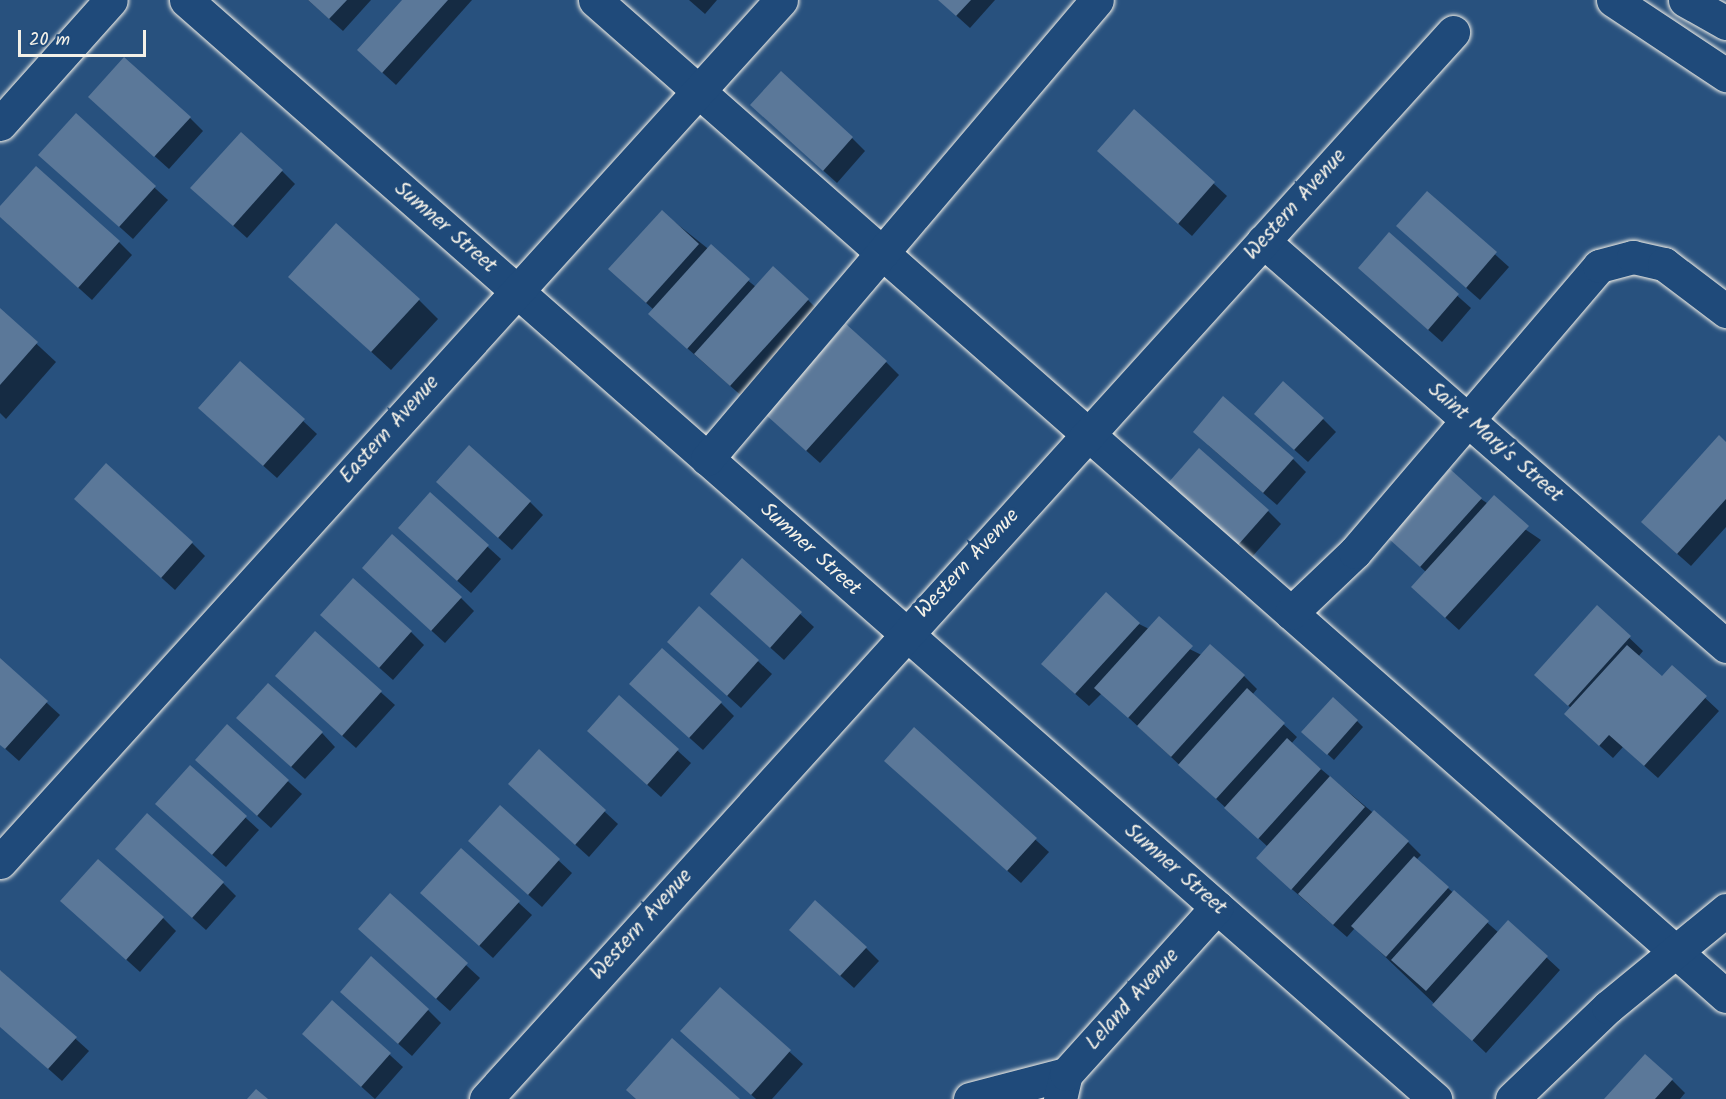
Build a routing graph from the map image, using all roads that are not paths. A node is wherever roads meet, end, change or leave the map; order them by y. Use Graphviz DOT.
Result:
graph roads {
  1 [pos="111,0"];
  2 [pos="186,0"];
  3 [pos="595,0"];
  4 [pos="781,0"];
  5 [pos="1097,0"];
  6 [pos="1613,0"];
  7 [pos="1685,0"];
  8 [pos="1726,23"];
  9 [pos="1453,32"];
  10 [pos="1726,75"];
  11 [pos="698,91"];
  12 [pos="0,124"];
  13 [pos="1263,241"];
  14 [pos="882,253"];
  15 [pos="516,290"];
  16 [pos="1726,311"];
  17 [pos="1470,422"];
  18 [pos="1087,434"];
  19 [pos="707,459"];
  20 [pos="1291,613"];
  21 [pos="904,632"];
  22 [pos="1726,646"];
  23 [pos="0,861"];
  24 [pos="1217,907"];
  25 [pos="1726,910"];
  26 [pos="1676,952"];
  27 [pos="1726,996"];
  28 [pos="1063,1087"];
  29 [pos="486,1099"];
  30 [pos="970,1099"];
  31 [pos="1435,1099"];
  32 [pos="1512,1099"];
  1 -- 12 [label="main road"];
  2 -- 15 [label="main road, Sumner Street"];
  3 -- 11 [label="main road"];
  4 -- 11 [label="main road, Eastern Avenue"];
  5 -- 14 [label="main road"];
  6 -- 10 [label="main road"];
  7 -- 8 [label="main road"];
  9 -- 13 [label="main road, Western Avenue"];
  11 -- 14 [label="main road"];
  11 -- 15 [label="main road, Eastern Avenue"];
  13 -- 17 [label="main road, Saint Mary's Street"];
  13 -- 18 [label="main road, Western Avenue"];
  14 -- 18 [label="main road"];
  14 -- 19 [label="main road"];
  15 -- 19 [label="main road, Sumner Street"];
  15 -- 23 [label="main road, Eastern Avenue"];
  16 -- 17 [label="main road"];
  17 -- 20 [label="main road"];
  17 -- 22 [label="main road, Saint Mary's Street"];
  18 -- 20 [label="main road"];
  18 -- 21 [label="main road, Western Avenue"];
  19 -- 21 [label="main road, Sumner Street"];
  20 -- 26 [label="main road"];
  21 -- 24 [label="main road, Sumner Street"];
  21 -- 29 [label="main road, Western Avenue"];
  24 -- 28 [label="main road, Leland Avenue"];
  24 -- 31 [label="main road, Sumner Street"];
  25 -- 26 [label="main road"];
  26 -- 27 [label="main road"];
  26 -- 32 [label="main road"];
  28 -- 30 [label="main road"];
}
